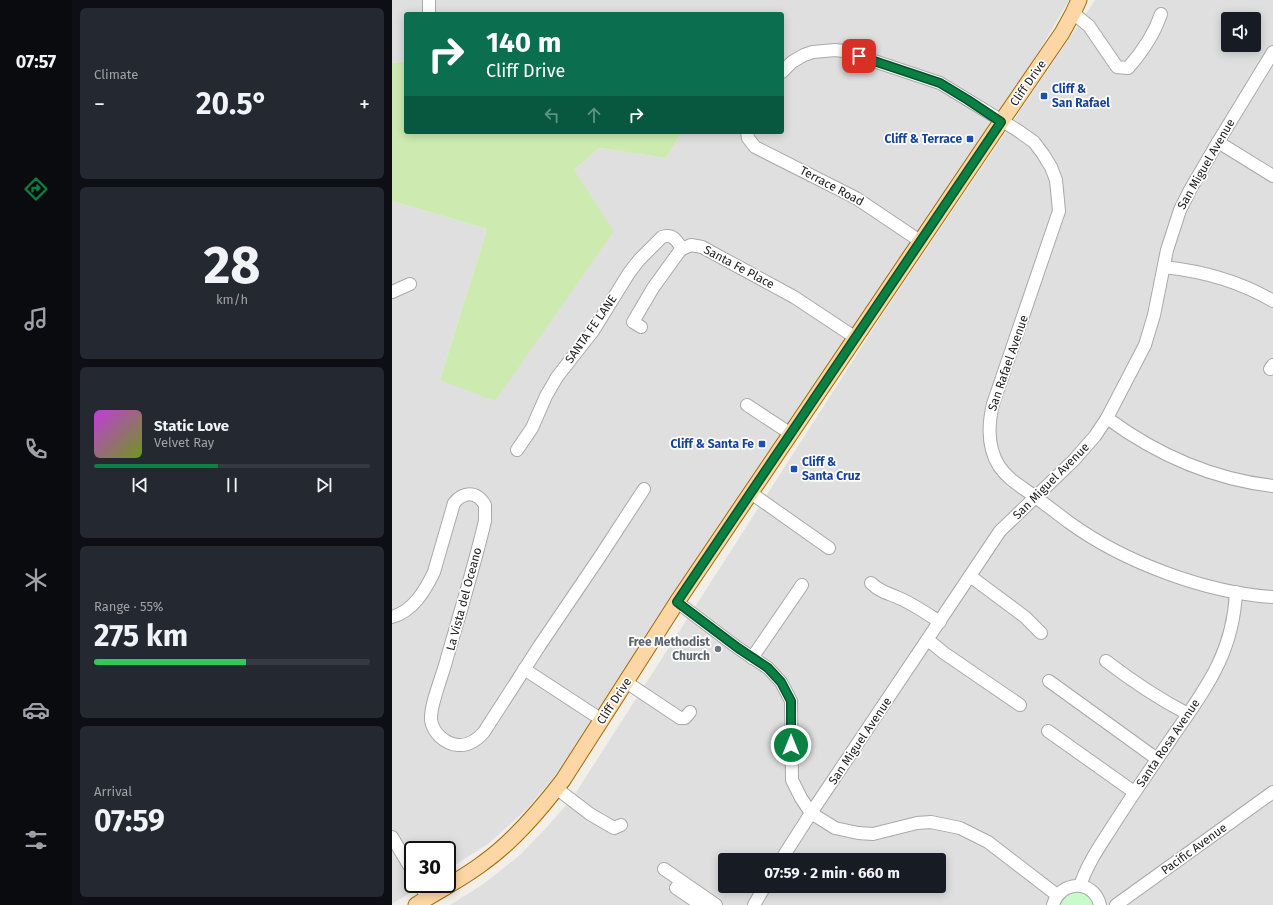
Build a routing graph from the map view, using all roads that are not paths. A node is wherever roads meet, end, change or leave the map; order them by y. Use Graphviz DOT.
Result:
graph roads {
  1 [pos="429,0"];
  2 [pos="1076,7"];
  3 [pos="429,12"];
  4 [pos="1161,14"];
  5 [pos="1273,53"];
  6 [pos="784,70"];
  7 [pos="1001,122"];
  8 [pos="747,134"];
  9 [pos="1218,142"];
  10 [pos="1273,176"];
  11 [pos="920,242"];
  12 [pos="682,249"];
  13 [pos="1164,266"];
  14 [pos="410,284"];
  15 [pos="392,292"];
  16 [pos="1273,301"];
  17 [pos="641,328"];
  18 [pos="856,338"];
  19 [pos="747,405"];
  20 [pos="1107,418"];
  21 [pos="791,434"];
  22 [pos="517,450"];
  23 [pos="1273,486"];
  24 [pos="644,488"];
  25 [pos="751,493"];
  26 [pos="1036,497"];
  27 [pos="830,548"];
  28 [pos="970,576"];
  29 [pos="871,583"];
  30 [pos="802,585"];
  31 [pos="1236,592"];
  32 [pos="1273,597"];
  33 [pos="677,602"];
  34 [pos="392,617"];
  35 [pos="940,622"];
  36 [pos="1041,633"];
  37 [pos="928,640"];
  38 [pos="752,658"];
  39 [pos="1106,661"];
  40 [pos="524,669"];
  41 [pos="1049,681"];
  42 [pos="626,682"];
  43 [pos="1020,705"];
  44 [pos="690,712"];
  45 [pos="1188,714"];
  46 [pos="602,720"];
  47 [pos="1048,731"];
  48 [pos="1157,759"];
  49 [pos="556,788"];
  50 [pos="1134,792"];
  51 [pos="1273,792"];
  52 [pos="811,813"];
  53 [pos="621,825"];
  54 [pos="392,837"];
  55 [pos="786,853"];
  56 [pos="404,857"];
  57 [pos="664,869"];
  58 [pos="1080,886"];
  59 [pos="676,888"];
  60 [pos="761,893"];
  61 [pos="1055,900"];
  62 [pos="422,901"];
  63 [pos="701,905"];
  64 [pos="716,905"];
  65 [pos="754,905"];
  66 [pos="1100,905"];
  67 [pos="1116,905"];
  1 -- 3 [label="street"];
  2 -- 4 [label="street"];
  2 -- 7 [label="main road, Cliff Drive"];
  5 -- 9 [label="street, San Miguel Avenue"];
  6 -- 7 [label="street"];
  7 -- 11 [label="main road, Cliff Drive"];
  7 -- 26 [label="street, San Rafael Avenue"];
  8 -- 11 [label="street, Terrace Road"];
  9 -- 10 [label="street"];
  9 -- 13 [label="street, San Miguel Avenue"];
  11 -- 18 [label="main road, Cliff Drive"];
  12 -- 17 [label="street"];
  12 -- 18 [label="street, Santa Fe Place"];
  12 -- 22 [label="street, SANTA FE LANE"];
  13 -- 16 [label="street"];
  13 -- 20 [label="street, San Miguel Avenue"];
  14 -- 15 [label="street"];
  18 -- 21 [label="main road, Cliff Drive"];
  19 -- 21 [label="street"];
  20 -- 23 [label="street"];
  20 -- 26 [label="street, San Miguel Avenue"];
  21 -- 25 [label="main road, Cliff Drive"];
  24 -- 40 [label="street, La Vista del Oceano"];
  25 -- 27 [label="street"];
  25 -- 33 [label="main road, Cliff Drive"];
  26 -- 28 [label="street, San Miguel Avenue"];
  26 -- 31 [label="street, San Rafael Avenue"];
  28 -- 35 [label="street, San Miguel Avenue"];
  28 -- 36 [label="street"];
  29 -- 35 [label="street"];
  30 -- 38 [label="street"];
  31 -- 32 [label="street, San Rafael Avenue"];
  31 -- 45 [label="street, Santa Rosa Avenue"];
  33 -- 38 [label="street"];
  33 -- 42 [label="main road, Cliff Drive"];
  34 -- 40 [label="street, La Vista del Oceano"];
  35 -- 37 [label="street, San Miguel Avenue"];
  37 -- 43 [label="street"];
  37 -- 52 [label="street, San Miguel Avenue"];
  38 -- 52 [label="street"];
  39 -- 45 [label="street"];
  40 -- 46 [label="street"];
  41 -- 48 [label="street"];
  42 -- 44 [label="street"];
  42 -- 46 [label="main road, Cliff Drive"];
  45 -- 48 [label="street, Santa Rosa Avenue"];
  46 -- 49 [label="main road, Cliff Drive"];
  47 -- 50 [label="street"];
  48 -- 50 [label="street, Santa Rosa Avenue"];
  49 -- 53 [label="street"];
  49 -- 62 [label="main road, Cliff Drive"];
  50 -- 58 [label="street, Santa Rosa Avenue"];
  51 -- 67 [label="street, Pacific Avenue"];
  52 -- 55 [label="street, San Miguel Avenue"];
  52 -- 61 [label="street"];
  54 -- 56 [label="street"];
  57 -- 64 [label="street"];
  58 -- 61 [label="street"];
  58 -- 66 [label="street"];
  59 -- 63 [label="street"];
  60 -- 65 [label="street"];
}
